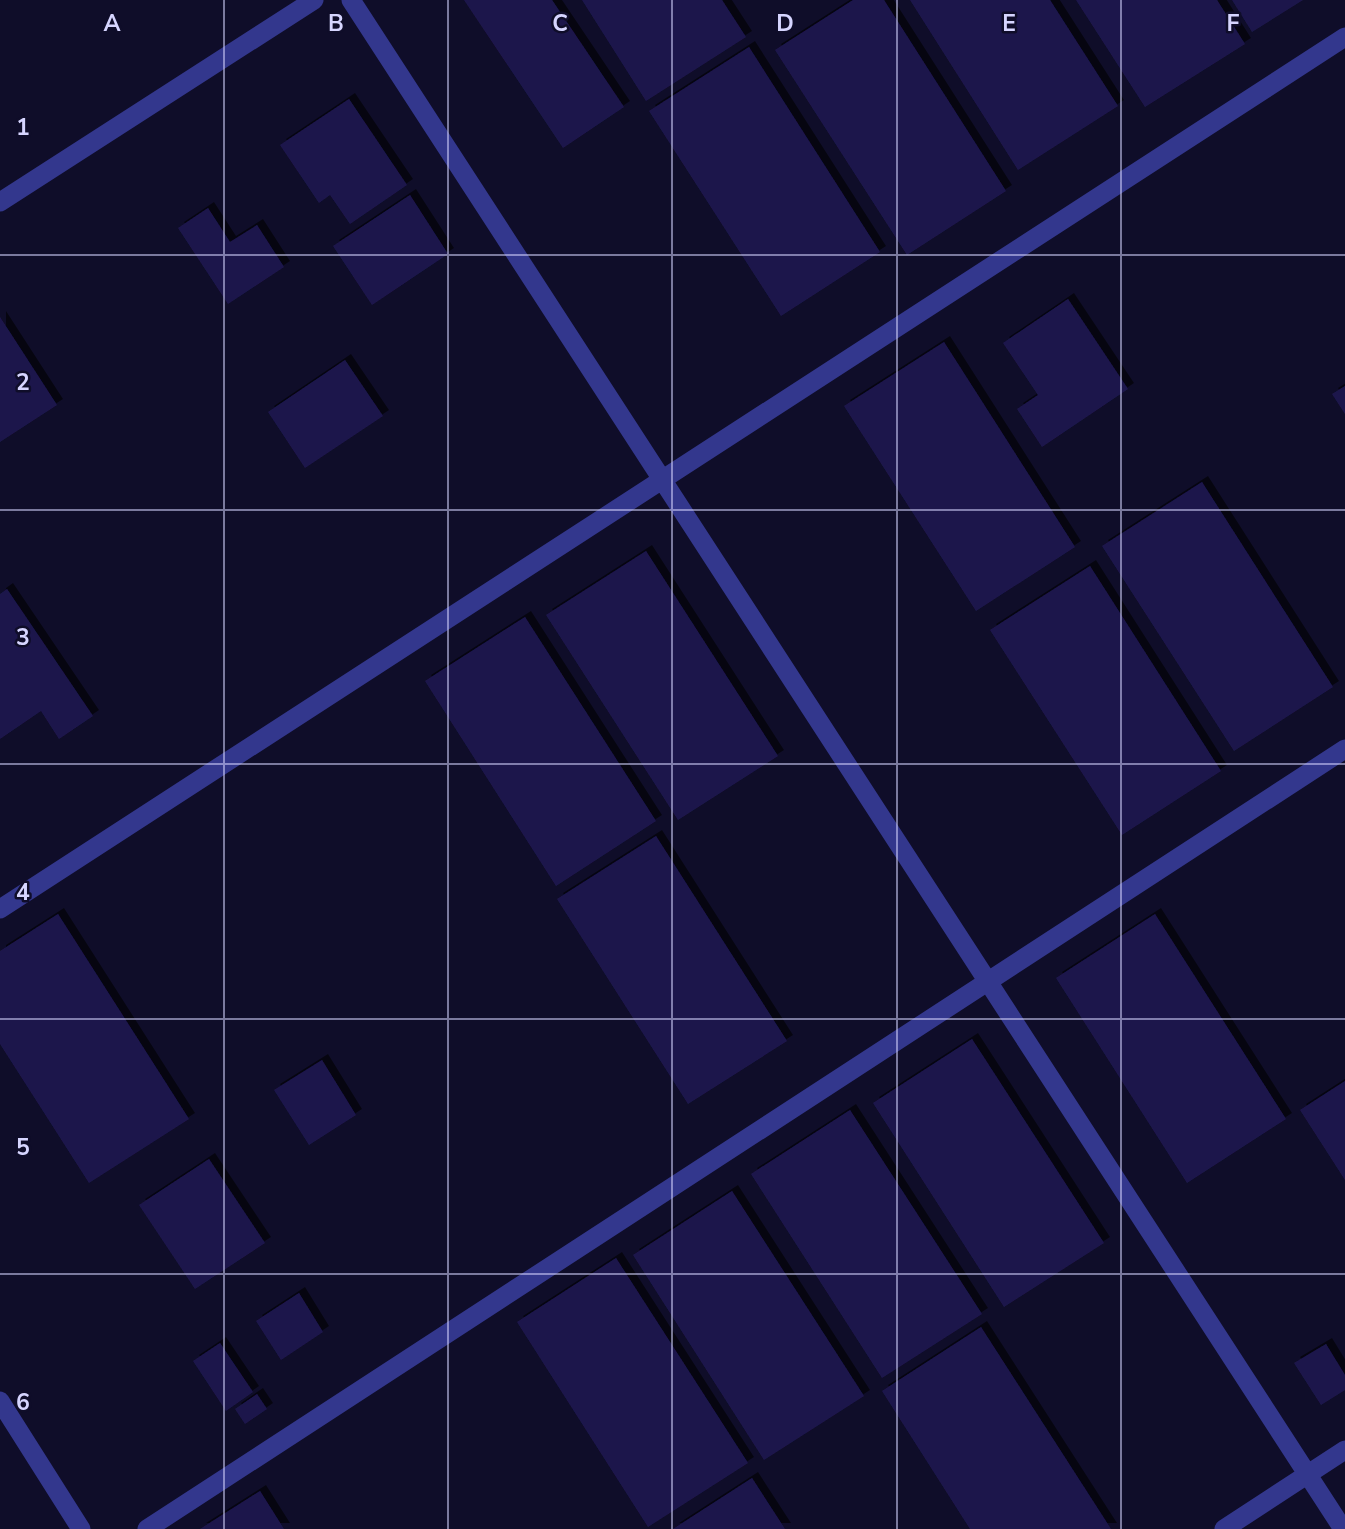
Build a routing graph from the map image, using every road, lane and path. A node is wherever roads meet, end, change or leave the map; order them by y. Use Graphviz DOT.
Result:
graph roads {
  1 [pos="314,0"];
  2 [pos="351,0"];
  3 [pos="1345,37"];
  4 [pos="0,202"];
  5 [pos="662,480"];
  6 [pos="1345,749"];
  7 [pos="0,909"];
  8 [pos="988,981"];
  9 [pos="0,1401"];
  10 [pos="1345,1450"];
  11 [pos="1308,1475"];
  12 [pos="80,1529"];
  13 [pos="147,1529"];
  14 [pos="1224,1529"];
  15 [pos="1343,1529"];
  1 -- 4 [label="street"];
  2 -- 5 [label="street"];
  3 -- 5 [label="street"];
  5 -- 7 [label="street"];
  5 -- 8 [label="street"];
  6 -- 8 [label="street"];
  8 -- 11 [label="street"];
  8 -- 13 [label="street"];
  9 -- 12 [label="street"];
  10 -- 11 [label="street"];
  11 -- 14 [label="street"];
  11 -- 15 [label="street"];
}
